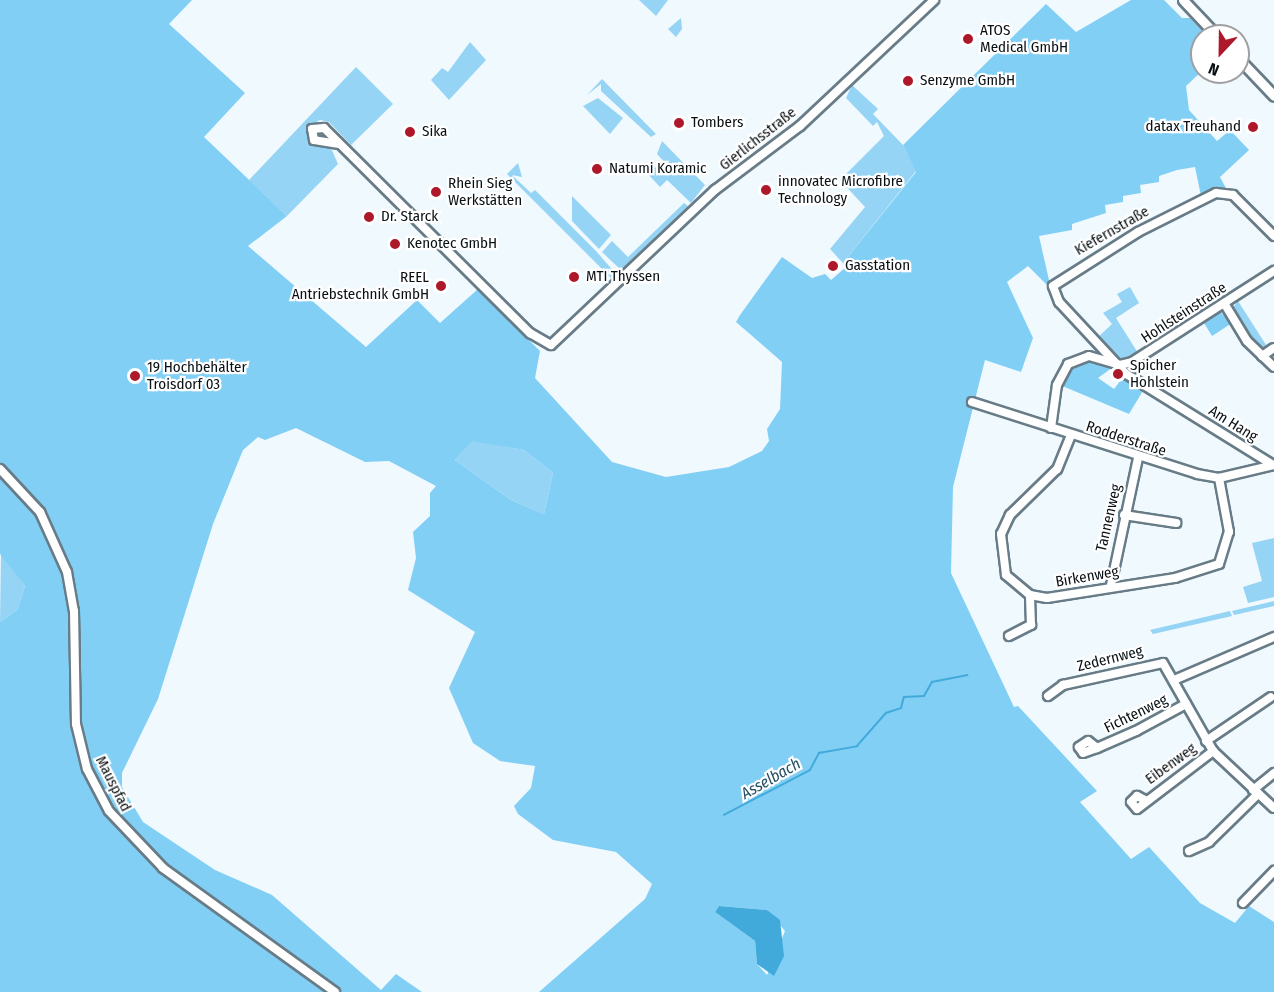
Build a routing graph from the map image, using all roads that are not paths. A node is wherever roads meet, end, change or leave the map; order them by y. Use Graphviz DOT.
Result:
graph roads {
  1 [pos="934,0"];
  2 [pos="1183,0"];
  3 [pos="1206,24"];
  4 [pos="1250,71"];
  5 [pos="1274,96"];
  6 [pos="339,144"];
  7 [pos="1274,236"];
  8 [pos="1274,271"];
  9 [pos="1224,303"];
  10 [pos="1274,348"];
  11 [pos="1262,356"];
  12 [pos="1120,365"];
  13 [pos="1274,367"];
  14 [pos="972,402"];
  15 [pos="1052,428"];
  16 [pos="1071,435"];
  17 [pos="1138,458"];
  18 [pos="1274,465"];
  19 [pos="0,469"];
  20 [pos="1219,478"];
  21 [pos="1124,515"];
  22 [pos="1176,523"];
  23 [pos="1111,585"];
  24 [pos="1030,595"];
  25 [pos="1009,636"];
  26 [pos="1274,637"];
  27 [pos="1174,680"];
  28 [pos="1048,696"];
  29 [pos="1271,697"];
  30 [pos="1186,704"];
  31 [pos="1206,741"];
  32 [pos="1097,748"];
  33 [pos="1213,751"];
  34 [pos="1274,773"];
  35 [pos="1256,792"];
  36 [pos="1145,800"];
  37 [pos="1274,808"];
  38 [pos="1189,851"];
  39 [pos="1274,871"];
  40 [pos="1243,903"];
  41 [pos="335,992"];
  1 -- 6 [label="street, Gierlichsstraße"];
  2 -- 3 [label="main road"];
  4 -- 5 [label="main road"];
  7 -- 12 [label="street, Kiefernstraße"];
  8 -- 9 [label="street, Hohlsteinstraße"];
  9 -- 11 [label="street"];
  9 -- 12 [label="street, Hohlsteinstraße"];
  10 -- 11 [label="street"];
  11 -- 13 [label="street"];
  12 -- 15 [label="street"];
  12 -- 18 [label="street, Am Hang"];
  14 -- 15 [label="street, Rodderstraße"];
  15 -- 16 [label="street, Rodderstraße"];
  16 -- 17 [label="street, Rodderstraße"];
  16 -- 24 [label="street"];
  17 -- 20 [label="street, Rodderstraße"];
  17 -- 21 [label="street, Tannenweg"];
  18 -- 20 [label="street, Rodderstraße"];
  19 -- 41 [label="street, Mauspfad"];
  20 -- 23 [label="street, Birkenweg"];
  21 -- 22 [label="street"];
  21 -- 23 [label="street, Tannenweg"];
  23 -- 24 [label="street, Birkenweg"];
  24 -- 25 [label="street"];
  26 -- 27 [label="street"];
  27 -- 28 [label="street, Zedernweg"];
  27 -- 30 [label="street"];
  29 -- 31 [label="street"];
  30 -- 31 [label="street"];
  30 -- 32 [label="street, Fichtenweg"];
  31 -- 33 [label="street"];
  33 -- 35 [label="street"];
  33 -- 36 [label="street, Eibenweg"];
  34 -- 35 [label="street"];
  35 -- 37 [label="street"];
  35 -- 38 [label="street"];
  39 -- 40 [label="street"];
}
